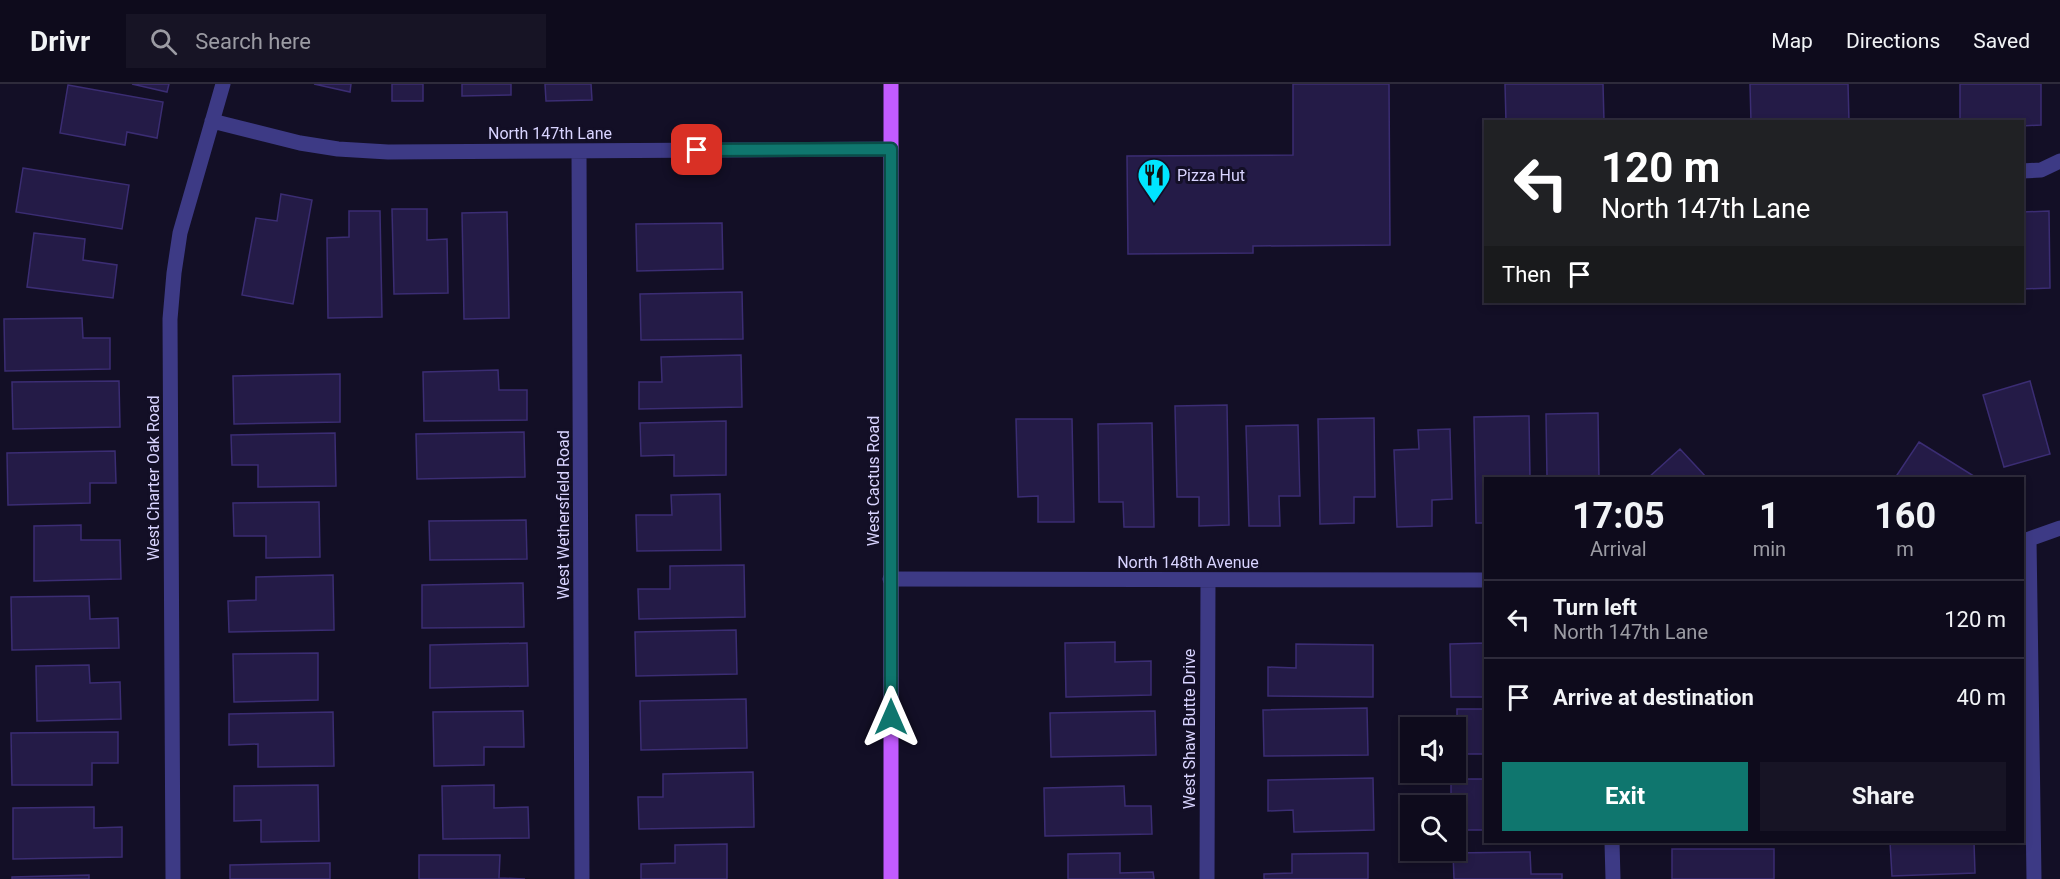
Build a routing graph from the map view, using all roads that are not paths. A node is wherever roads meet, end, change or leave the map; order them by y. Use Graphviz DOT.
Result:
graph roads {
  1 [pos="223,84"];
  2 [pos="891,84"];
  3 [pos="212,121"];
  4 [pos="891,149"];
  5 [pos="579,151"];
  6 [pos="2060,161"];
  7 [pos="2024,171"];
  8 [pos="2060,528"];
  9 [pos="890,579"];
  10 [pos="1208,580"];
  11 [pos="1484,580"];
  12 [pos="1612,843"];
  13 [pos="173,879"];
  14 [pos="582,879"];
  15 [pos="891,879"];
  16 [pos="1207,879"];
  17 [pos="1612,879"];
  18 [pos="2034,879"];
  1 -- 3 [label="street, West Charter Oak Road"];
  2 -- 4 [label="main road, West Cactus Road"];
  3 -- 5 [label="street, North 147th Lane"];
  3 -- 13 [label="street, West Charter Oak Road"];
  4 -- 5 [label="street, North 147th Lane"];
  4 -- 9 [label="main road, West Cactus Road"];
  5 -- 14 [label="street, West Wethersfield Road"];
  6 -- 7 [label="street"];
  8 -- 18 [label="street"];
  9 -- 10 [label="street, North 148th Avenue"];
  9 -- 15 [label="main road, West Cactus Road"];
  10 -- 11 [label="street, North 148th Avenue"];
  10 -- 16 [label="street, West Shaw Butte Drive"];
  12 -- 17 [label="street"];
}
